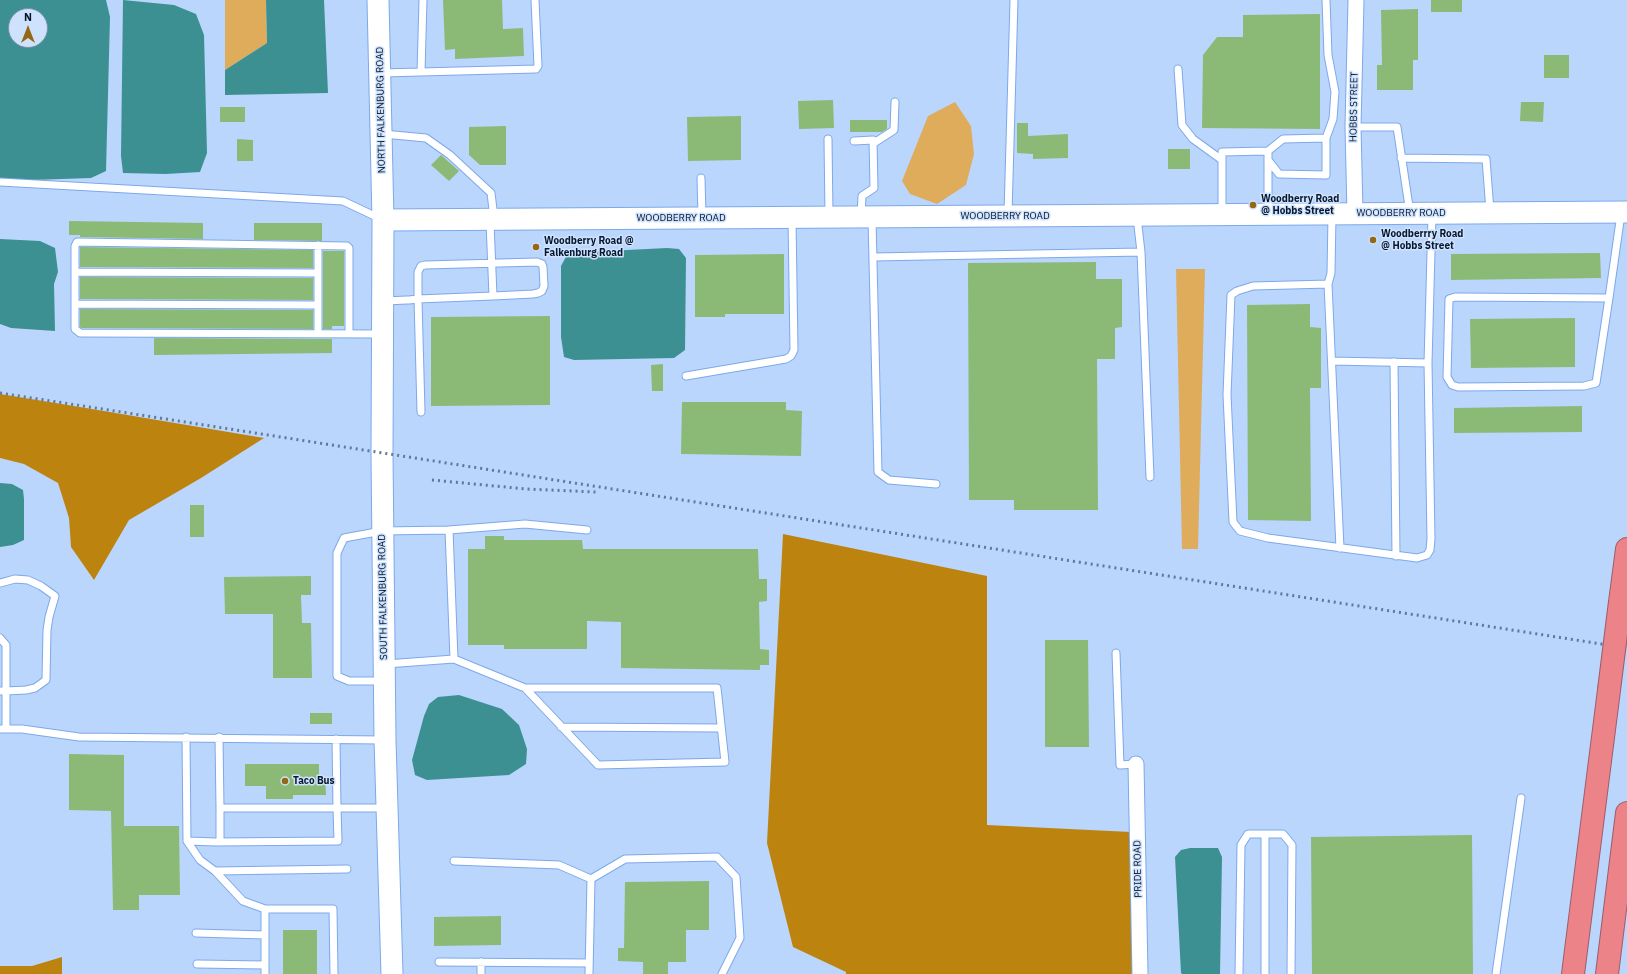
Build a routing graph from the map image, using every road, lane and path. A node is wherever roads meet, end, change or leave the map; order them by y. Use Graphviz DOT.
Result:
graph roads {
  1 [pos="378,0"];
  2 [pos="423,0"];
  3 [pos="535,0"];
  4 [pos="1014,0"];
  5 [pos="1326,0"];
  6 [pos="1356,0"];
  7 [pos="1178,69"];
  8 [pos="421,72"];
  9 [pos="380,73"];
  10 [pos="894,102"];
  11 [pos="1353,127"];
  12 [pos="381,134"];
  13 [pos="1326,138"];
  14 [pos="828,139"];
  15 [pos="854,140"];
  16 [pos="874,143"];
  17 [pos="1268,152"];
  18 [pos="1401,158"];
  19 [pos="1222,160"];
  20 [pos="1268,160"];
  21 [pos="701,178"];
  22 [pos="0,182"];
  23 [pos="1490,212"];
  24 [pos="1624,212"];
  25 [pos="1332,213"];
  26 [pos="1355,213"];
  27 [pos="1410,213"];
  28 [pos="1432,213"];
  29 [pos="1222,214"];
  30 [pos="1268,214"];
  31 [pos="1137,215"];
  32 [pos="1008,216"];
  33 [pos="792,217"];
  34 [pos="829,217"];
  35 [pos="866,217"];
  36 [pos="702,218"];
  37 [pos="492,219"];
  38 [pos="383,220"];
  39 [pos="318,245"];
  40 [pos="1140,252"];
  41 [pos="873,256"];
  42 [pos="492,263"];
  43 [pos="75,272"];
  44 [pos="318,273"];
  45 [pos="1328,284"];
  46 [pos="493,296"];
  47 [pos="1609,298"];
  48 [pos="418,299"];
  49 [pos="383,301"];
  50 [pos="75,304"];
  51 [pos="318,305"];
  52 [pos="318,333"];
  53 [pos="349,334"];
  54 [pos="382,334"];
  55 [pos="1332,361"];
  56 [pos="1394,362"];
  57 [pos="1428,363"];
  58 [pos="686,376"];
  59 [pos="421,412"];
  60 [pos="1150,477"];
  61 [pos="936,484"];
  62 [pos="449,530"];
  63 [pos="587,530"];
  64 [pos="382,531"];
  65 [pos="1340,548"];
  66 [pos="1627,550"];
  67 [pos="1396,556"];
  68 [pos="0,583"];
  69 [pos="0,638"];
  70 [pos="1116,653"];
  71 [pos="454,659"];
  72 [pos="384,673"];
  73 [pos="525,688"];
  74 [pos="3,691"];
  75 [pos="561,727"];
  76 [pos="721,728"];
  77 [pos="3,729"];
  78 [pos="186,738"];
  79 [pos="219,738"];
  80 [pos="336,739"];
  81 [pos="385,740"];
  82 [pos="1136,764"];
  83 [pos="1521,798"];
  84 [pos="220,808"];
  85 [pos="337,808"];
  86 [pos="387,808"];
  87 [pos="1627,813"];
  88 [pos="1265,834"];
  89 [pos="187,841"];
  90 [pos="220,842"];
  91 [pos="454,861"];
  92 [pos="347,869"];
  93 [pos="215,871"];
  94 [pos="591,879"];
  95 [pos="265,909"];
  96 [pos="196,933"];
  97 [pos="265,935"];
  98 [pos="439,962"];
  99 [pos="481,962"];
  100 [pos="590,963"];
  101 [pos="197,964"];
  102 [pos="265,965"];
  103 [pos="266,974"];
  104 [pos="334,974"];
  105 [pos="392,974"];
  106 [pos="481,974"];
  107 [pos="589,974"];
  108 [pos="722,974"];
  109 [pos="1140,974"];
  110 [pos="1239,974"];
  111 [pos="1265,974"];
  112 [pos="1291,974"];
  113 [pos="1496,974"];
  114 [pos="1573,974"];
  115 [pos="1607,974"];
  1 -- 9 [label="street, NORTH FALKENBURG ROAD"];
  2 -- 8 [label="lane"];
  3 -- 8 [label="lane"];
  4 -- 32 [label="lane"];
  5 -- 13 [label="lane"];
  6 -- 11 [label="street, HOBBS STREET"];
  7 -- 19 [label="lane"];
  8 -- 9 [label="lane"];
  9 -- 12 [label="street, NORTH FALKENBURG ROAD"];
  10 -- 16 [label="lane"];
  11 -- 18 [label="lane"];
  11 -- 26 [label="street, HOBBS STREET"];
  12 -- 37 [label="lane"];
  12 -- 38 [label="street, NORTH FALKENBURG ROAD"];
  13 -- 17 [label="lane"];
  13 -- 20 [label="lane"];
  14 -- 34 [label="lane"];
  15 -- 16 [label="lane"];
  16 -- 35 [label="lane"];
  17 -- 19 [label="lane"];
  17 -- 20 [label="lane"];
  18 -- 23 [label="lane"];
  18 -- 27 [label="lane"];
  19 -- 29 [label="lane"];
  20 -- 30 [label="lane"];
  21 -- 36 [label="lane"];
  22 -- 38 [label="lane"];
  23 -- 24 [label="street, WOODBERRY ROAD"];
  23 -- 28 [label="street, WOODBERRY ROAD"];
  24 -- 47 [label="lane"];
  25 -- 26 [label="street, WOODBERRY ROAD"];
  25 -- 30 [label="street, WOODBERRY ROAD"];
  25 -- 45 [label="lane"];
  26 -- 27 [label="street, WOODBERRY ROAD"];
  27 -- 28 [label="street, WOODBERRY ROAD"];
  28 -- 57 [label="lane"];
  29 -- 30 [label="street, WOODBERRY ROAD"];
  29 -- 31 [label="street, WOODBERRY ROAD"];
  31 -- 32 [label="street, WOODBERRY ROAD"];
  31 -- 40 [label="lane"];
  32 -- 35 [label="street, WOODBERRY ROAD"];
  33 -- 34 [label="street, WOODBERRY ROAD"];
  33 -- 36 [label="street, WOODBERRY ROAD"];
  33 -- 58 [label="lane"];
  34 -- 35 [label="street, WOODBERRY ROAD"];
  35 -- 41 [label="lane"];
  36 -- 37 [label="street, WOODBERRY ROAD"];
  37 -- 38 [label="street, WOODBERRY ROAD"];
  37 -- 42 [label="lane"];
  38 -- 49 [label="street, SOUTH FALKENBURG ROAD"];
  39 -- 43 [label="lane"];
  39 -- 44 [label="lane"];
  39 -- 53 [label="lane"];
  40 -- 41 [label="lane"];
  40 -- 60 [label="lane"];
  41 -- 61 [label="lane"];
  42 -- 46 [label="lane"];
  42 -- 46 [label="lane"];
  42 -- 48 [label="lane"];
  43 -- 44 [label="lane"];
  43 -- 50 [label="lane"];
  44 -- 51 [label="lane"];
  45 -- 55 [label="lane"];
  45 -- 65 [label="lane"];
  46 -- 48 [label="lane"];
  47 -- 47 [label="lane"];
  48 -- 49 [label="lane"];
  48 -- 59 [label="lane"];
  49 -- 54 [label="street, SOUTH FALKENBURG ROAD"];
  50 -- 51 [label="lane"];
  50 -- 52 [label="lane"];
  51 -- 52 [label="lane"];
  52 -- 53 [label="lane"];
  53 -- 54 [label="lane"];
  54 -- 64 [label="street, SOUTH FALKENBURG ROAD"];
  55 -- 56 [label="lane"];
  55 -- 65 [label="lane"];
  56 -- 57 [label="lane"];
  56 -- 67 [label="lane"];
  57 -- 67 [label="lane"];
  62 -- 63 [label="lane"];
  62 -- 64 [label="lane"];
  62 -- 71 [label="lane"];
  64 -- 72 [label="street, SOUTH FALKENBURG ROAD"];
  64 -- 72 [label="lane"];
  65 -- 67 [label="lane"];
  66 -- 114 [label="highway, bridge"];
  68 -- 74 [label="lane"];
  69 -- 74 [label="lane"];
  70 -- 82 [label="lane"];
  71 -- 72 [label="lane"];
  71 -- 73 [label="lane"];
  72 -- 81 [label="street, SOUTH FALKENBURG ROAD"];
  73 -- 75 [label="lane"];
  73 -- 76 [label="lane"];
  74 -- 77 [label="lane"];
  75 -- 76 [label="lane"];
  75 -- 76 [label="lane"];
  77 -- 78 [label="lane"];
  78 -- 79 [label="lane"];
  78 -- 89 [label="lane"];
  79 -- 80 [label="lane"];
  79 -- 84 [label="lane"];
  80 -- 81 [label="lane"];
  80 -- 85 [label="lane"];
  81 -- 86 [label="street, SOUTH FALKENBURG ROAD"];
  82 -- 109 [label="street, PRIDE ROAD"];
  83 -- 113 [label="lane"];
  84 -- 85 [label="lane"];
  84 -- 90 [label="lane"];
  85 -- 86 [label="lane"];
  85 -- 90 [label="lane"];
  86 -- 105 [label="street, SOUTH FALKENBURG ROAD"];
  87 -- 115 [label="highway"];
  88 -- 110 [label="lane"];
  88 -- 111 [label="lane"];
  88 -- 112 [label="lane"];
  89 -- 90 [label="lane"];
  89 -- 93 [label="lane"];
  91 -- 94 [label="lane"];
  92 -- 93 [label="lane"];
  93 -- 95 [label="lane"];
  94 -- 100 [label="lane"];
  94 -- 108 [label="lane"];
  95 -- 97 [label="lane"];
  95 -- 104 [label="lane"];
  96 -- 97 [label="lane"];
  97 -- 102 [label="lane"];
  98 -- 99 [label="lane"];
  99 -- 100 [label="lane"];
  99 -- 106 [label="lane"];
  100 -- 107 [label="lane"];
  101 -- 102 [label="lane"];
  102 -- 103 [label="lane"];
}
